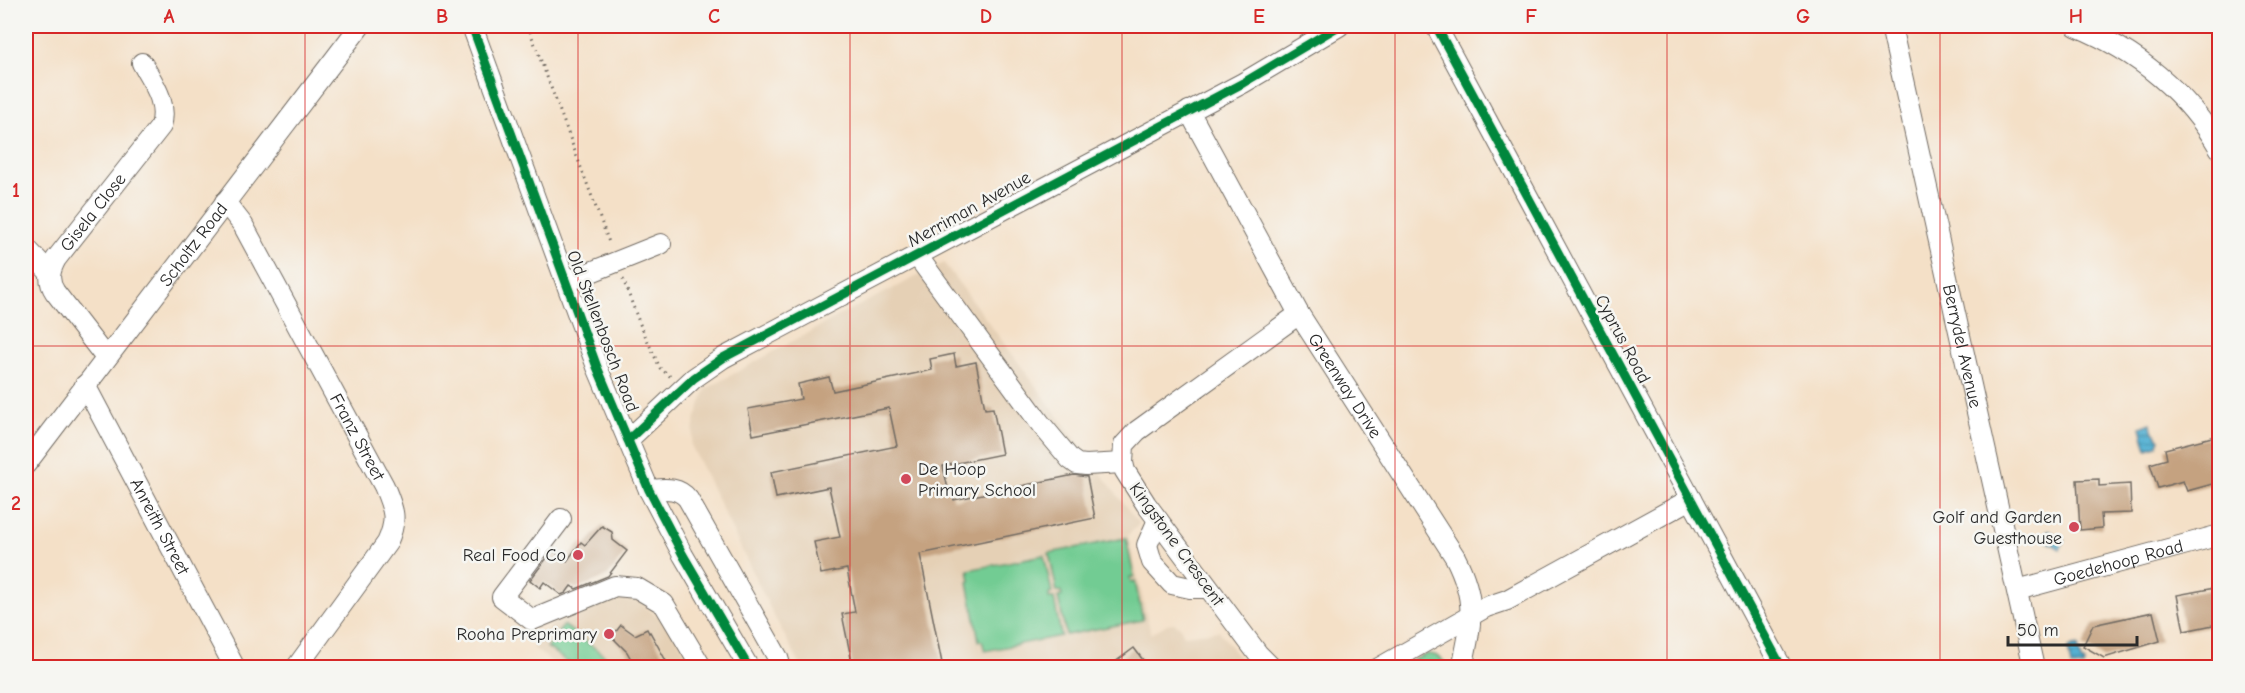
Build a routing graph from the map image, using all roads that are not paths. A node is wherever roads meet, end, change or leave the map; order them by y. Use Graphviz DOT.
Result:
graph roads {
  1 [pos="360,26"];
  2 [pos="472,26"];
  3 [pos="1339,26"];
  4 [pos="1436,26"];
  5 [pos="1891,26"];
  6 [pos="2076,26"];
  7 [pos="142,63"];
  8 [pos="1189,111"];
  9 [pos="2220,149"];
  10 [pos="225,202"];
  11 [pos="661,244"];
  12 [pos="26,248"];
  13 [pos="918,256"];
  14 [pos="50,273"];
  15 [pos="566,282"];
  16 [pos="1299,315"];
  17 [pos="106,358"];
  18 [pos="86,385"];
  19 [pos="628,440"];
  20 [pos="1123,463"];
  21 [pos="26,464"];
  22 [pos="649,490"];
  23 [pos="1690,499"];
  24 [pos="1145,513"];
  25 [pos="561,519"];
  26 [pos="2220,535"];
  27 [pos="1208,588"];
  28 [pos="2017,590"];
  29 [pos="1472,615"];
  30 [pos="235,668"];
  31 [pos="296,668"];
  32 [pos="702,668"];
  33 [pos="748,668"];
  34 [pos="781,668"];
  35 [pos="1272,668"];
  36 [pos="1379,668"];
  37 [pos="1462,668"];
  38 [pos="1782,668"];
  39 [pos="2034,668"];
  1 -- 10 [label="street, Scholtz Road"];
  2 -- 15 [label="street, Old Stellenbosch Road"];
  3 -- 8 [label="street, Merriman Avenue"];
  4 -- 23 [label="street, Cyprus Road"];
  5 -- 28 [label="street, Berrydel Avenue"];
  6 -- 9 [label="street"];
  7 -- 14 [label="street, Gisela Close"];
  8 -- 13 [label="street, Merriman Avenue"];
  8 -- 16 [label="street, Greenway Drive"];
  10 -- 17 [label="street, Scholtz Road"];
  10 -- 31 [label="street, Franz Street"];
  11 -- 15 [label="street"];
  12 -- 14 [label="street"];
  13 -- 19 [label="street, Merriman Avenue"];
  13 -- 20 [label="street"];
  14 -- 17 [label="street"];
  15 -- 19 [label="street, Old Stellenbosch Road"];
  16 -- 20 [label="street, Kingstone Crescent"];
  16 -- 29 [label="street, Greenway Drive"];
  17 -- 18 [label="street, Scholtz Road"];
  18 -- 21 [label="street, Scholtz Road"];
  18 -- 30 [label="street, Anreith Street"];
  19 -- 22 [label="street, Old Stellenbosch Road"];
  20 -- 24 [label="street, Kingstone Crescent"];
  22 -- 33 [label="street, Old Stellenbosch Road"];
  22 -- 34 [label="street"];
  23 -- 29 [label="street"];
  23 -- 38 [label="street, Cyprus Road"];
  24 -- 27 [label="street, Kingstone Crescent"];
  24 -- 27 [label="street"];
  25 -- 32 [label="street"];
  26 -- 28 [label="street, Goedehoop Road"];
  27 -- 35 [label="street, Kingstone Crescent"];
  28 -- 39 [label="street, Berrydel Avenue"];
  29 -- 36 [label="street"];
  29 -- 37 [label="street, Greenway Drive"];
}
